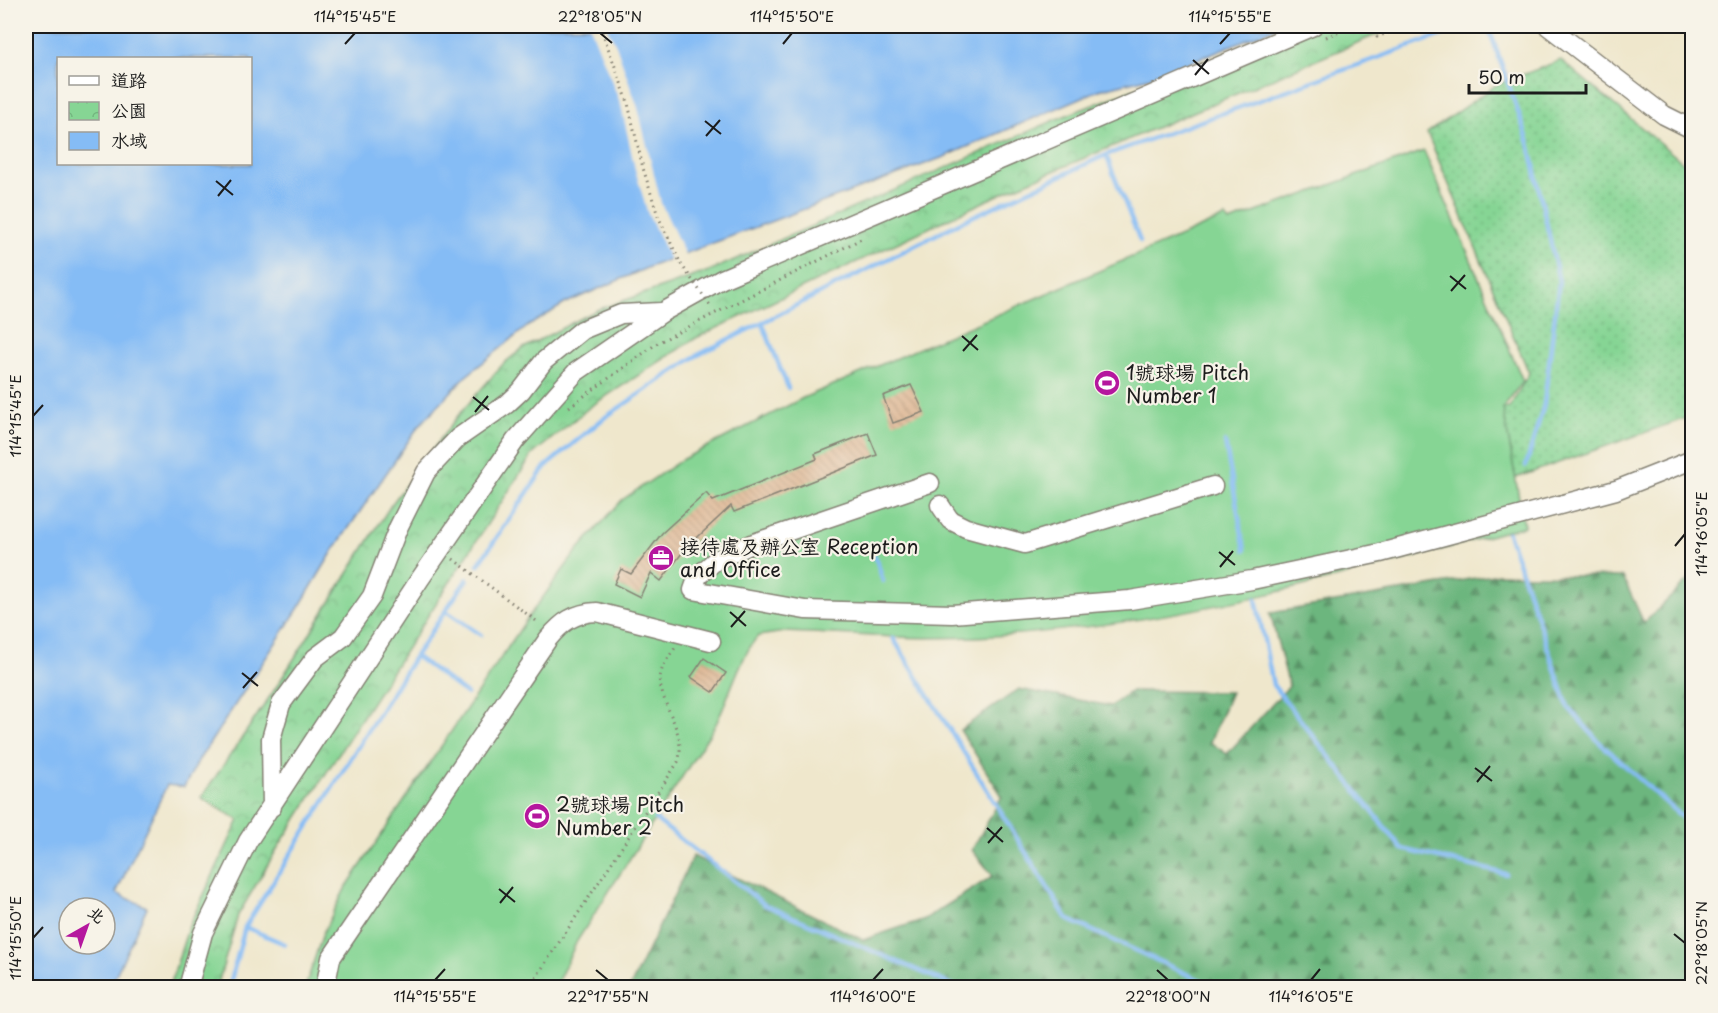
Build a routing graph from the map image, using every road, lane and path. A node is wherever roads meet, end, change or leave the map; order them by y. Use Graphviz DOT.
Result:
graph roads {
  1 [pos="572,26"];
  2 [pos="585,26"];
  3 [pos="600,26"];
  4 [pos="1352,26"];
  5 [pos="1371,26"];
  6 [pos="1404,26"];
  7 [pos="1548,26"];
  8 [pos="1317,32"];
  9 [pos="1692,129"];
  10 [pos="864,238"];
  11 [pos="710,305"];
  12 [pos="663,312"];
  13 [pos="566,409"];
  14 [pos="1692,460"];
  15 [pos="930,483"];
  16 [pos="1213,486"];
  17 [pos="940,506"];
  18 [pos="462,566"];
  19 [pos="529,616"];
  20 [pos="684,634"];
  21 [pos="711,641"];
  22 [pos="272,807"];
  23 [pos="188,987"];
  24 [pos="325,987"];
  25 [pos="529,987"];
  1 -- 2 [label="path"];
  3 -- 11 [label="path, bridge"];
  4 -- 8 [label="path"];
  5 -- 6 [label="path"];
  7 -- 9 [label="street"];
  8 -- 12 [label="street"];
  10 -- 13 [label="path"];
  12 -- 22 [label="street"];
  12 -- 22 [label="street"];
  14 -- 15 [label="street"];
  16 -- 17 [label="street"];
  18 -- 19 [label="path"];
  20 -- 21 [label="street"];
  20 -- 24 [label="street"];
  20 -- 25 [label="path"];
  22 -- 23 [label="street"];
}
